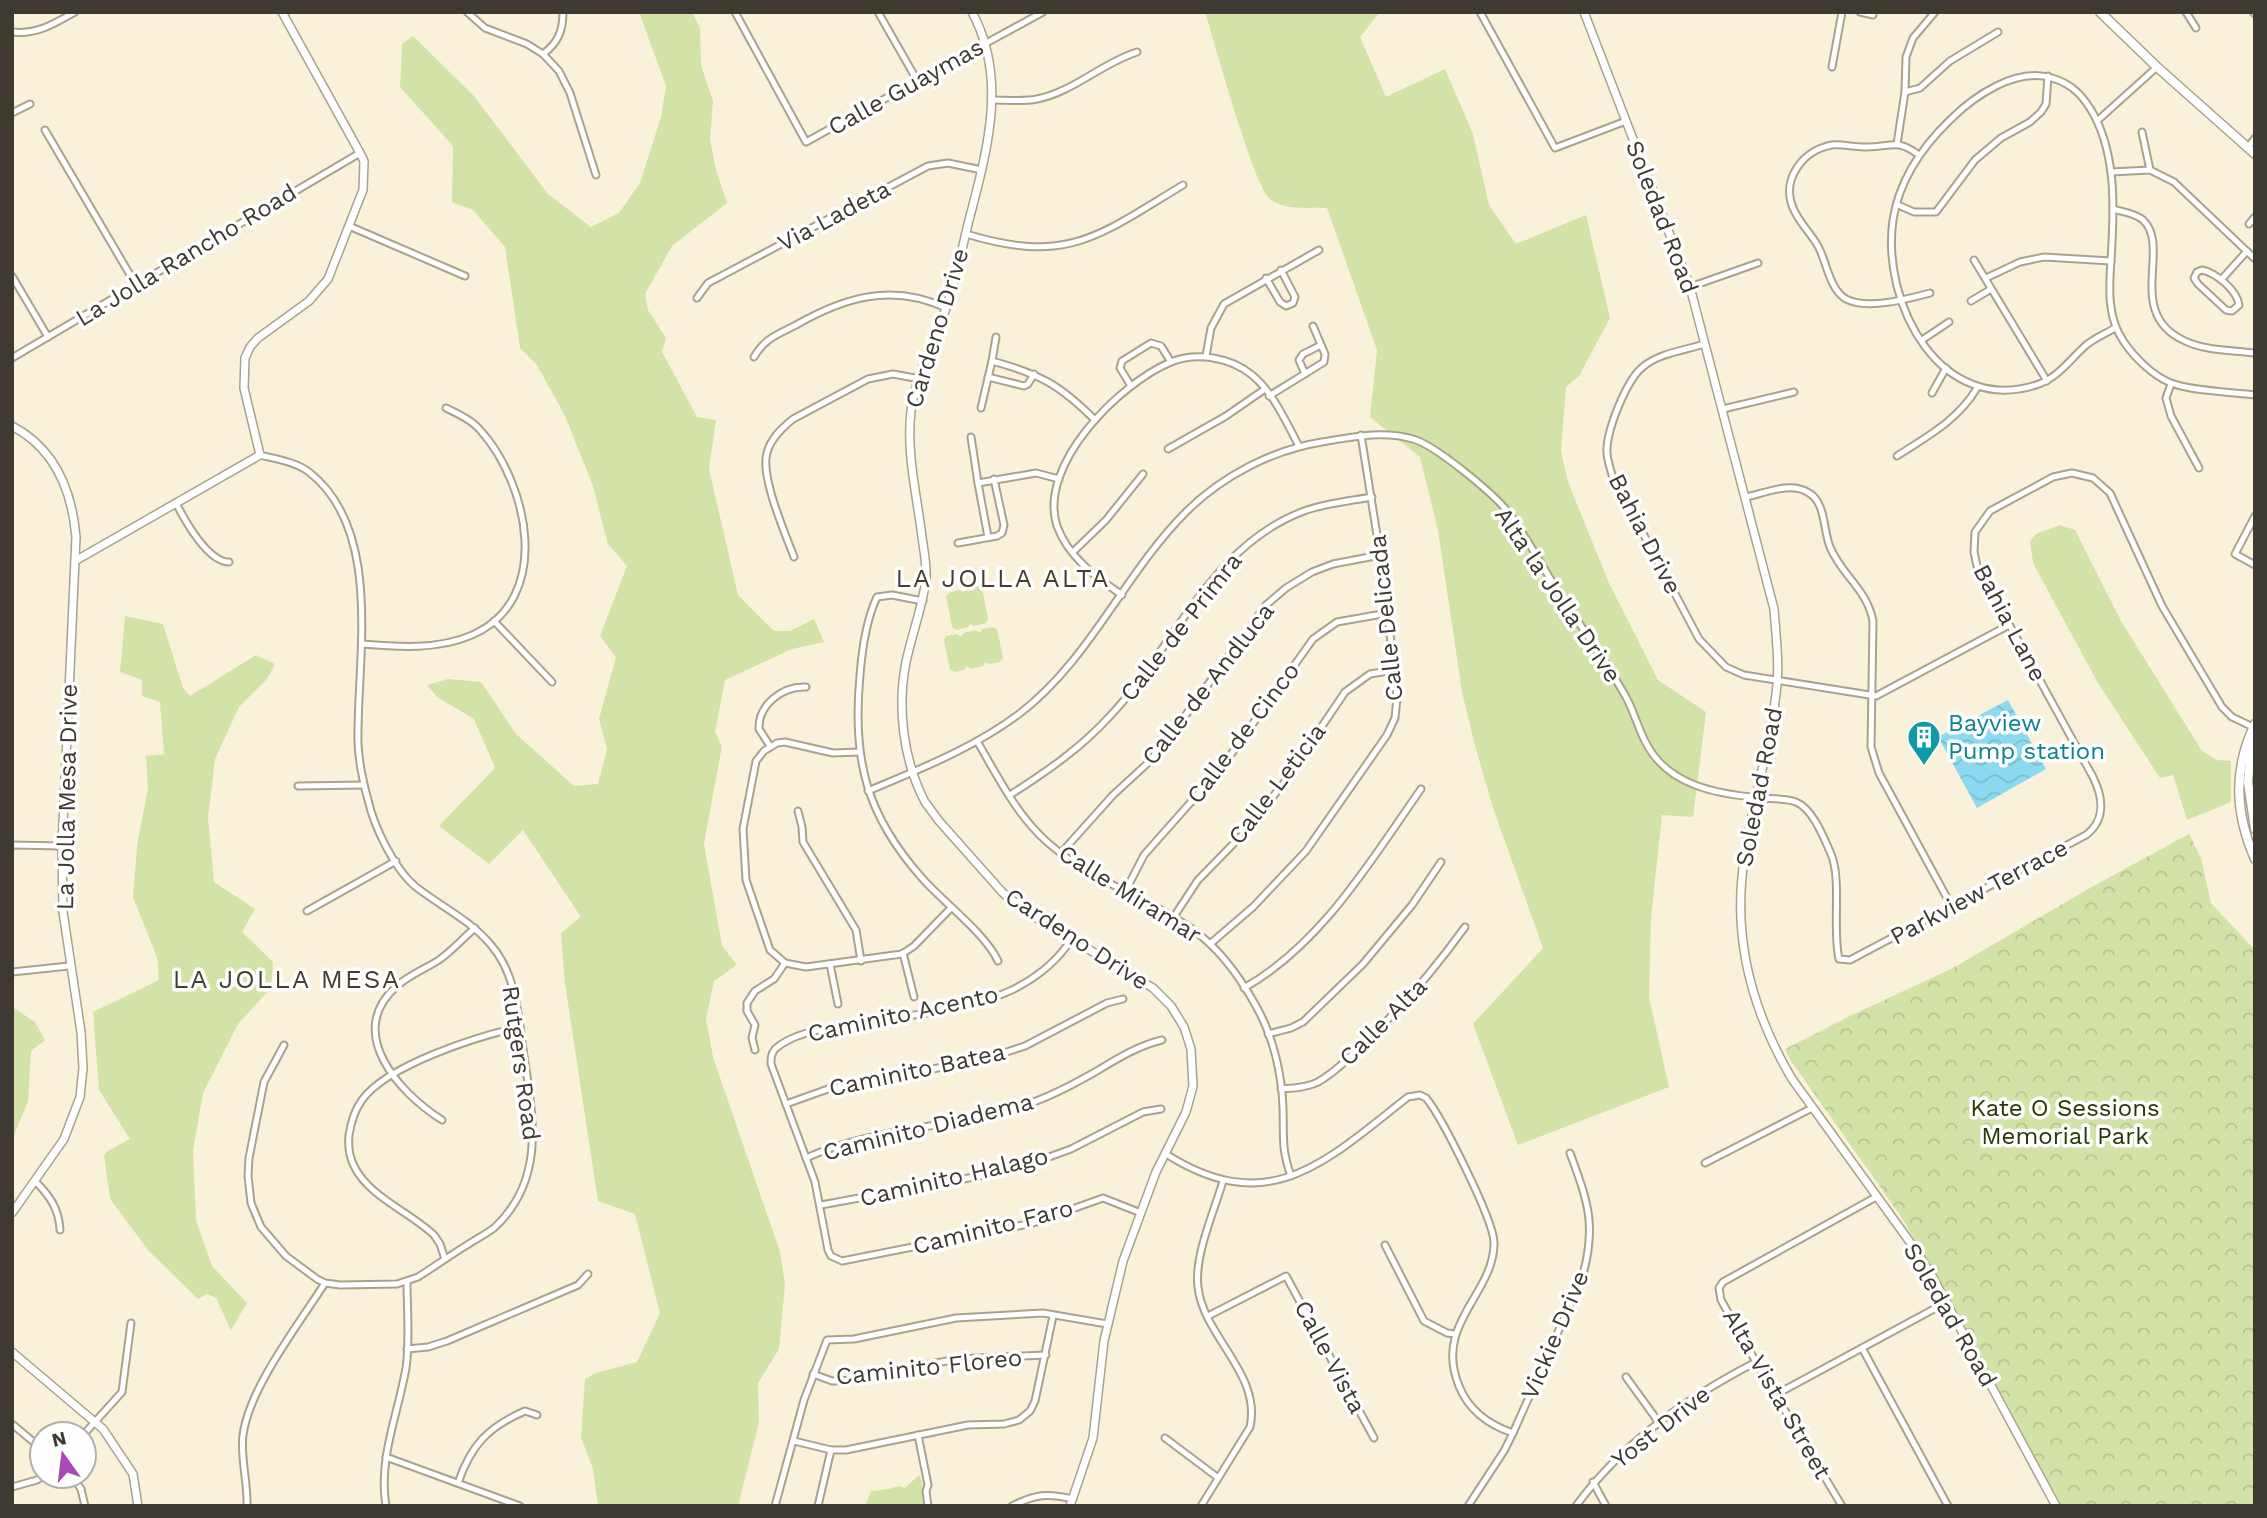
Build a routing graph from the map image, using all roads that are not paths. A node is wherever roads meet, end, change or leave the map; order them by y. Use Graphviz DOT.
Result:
graph roads {
  1 [pos="75,12"];
  2 [pos="282,12"];
  3 [pos="467,12"];
  4 [pos="563,12"];
  5 [pos="735,12"];
  6 [pos="878,12"];
  7 [pos="972,12"];
  8 [pos="1043,12"];
  9 [pos="1480,12"];
  10 [pos="1584,12"];
  11 [pos="1842,12"];
  12 [pos="1860,12"];
  13 [pos="1935,12"];
  14 [pos="2100,12"];
  15 [pos="2186,12"];
  16 [pos="1873,15"];
  17 [pos="2196,28"];
  18 [pos="12,32"];
  19 [pos="1998,32"];
  20 [pos="985,44"];
  21 [pos="1137,52"];
  22 [pos="543,54"];
  23 [pos="1832,66"];
  24 [pos="2157,67"];
  25 [pos="2048,76"];
  26 [pos="918,82"];
  27 [pos="1905,92"];
  28 [pos="993,100"];
  29 [pos="30,104"];
  30 [pos="12,113"];
  31 [pos="1626,121"];
  32 [pos="2097,121"];
  33 [pos="45,130"];
  34 [pos="2142,132"];
  35 [pos="2255,138"];
  36 [pos="1897,144"];
  37 [pos="2248,147"];
  38 [pos="360,153"];
  39 [pos="2255,153"];
  40 [pos="1919,155"];
  41 [pos="982,170"];
  42 [pos="2150,170"];
  43 [pos="2111,172"];
  44 [pos="596,175"];
  45 [pos="1183,186"];
  46 [pos="1898,205"];
  47 [pos="2113,209"];
  48 [pos="2255,218"];
  49 [pos="2249,224"];
  50 [pos="349,226"];
  51 [pos="966,234"];
  52 [pos="1319,250"];
  53 [pos="2247,251"];
  54 [pos="2255,258"];
  55 [pos="1974,260"];
  56 [pos="2111,261"];
  57 [pos="1758,263"];
  58 [pos="1281,270"];
  59 [pos="12,276"];
  60 [pos="465,276"];
  61 [pos="1266,278"];
  62 [pos="1986,278"];
  63 [pos="2221,280"];
  64 [pos="136,285"];
  65 [pos="1690,286"];
  66 [pos="1991,289"];
  67 [pos="1930,293"];
  68 [pos="697,298"];
  69 [pos="1899,301"];
  70 [pos="1971,301"];
  71 [pos="946,308"];
  72 [pos="1949,322"];
  73 [pos="1313,326"];
  74 [pos="2115,328"];
  75 [pos="48,337"];
  76 [pos="996,337"];
  77 [pos="1922,341"];
  78 [pos="1704,344"];
  79 [pos="1321,345"];
  80 [pos="2255,353"];
  81 [pos="1206,356"];
  82 [pos="754,357"];
  83 [pos="12,358"];
  84 [pos="992,360"];
  85 [pos="1171,362"];
  86 [pos="1946,368"];
  87 [pos="1034,374"];
  88 [pos="1305,374"];
  89 [pos="988,377"];
  90 [pos="920,379"];
  91 [pos="2047,381"];
  92 [pos="2171,384"];
  93 [pos="1130,386"];
  94 [pos="1977,388"];
  95 [pos="1265,389"];
  96 [pos="1794,392"];
  97 [pos="1932,393"];
  98 [pos="2255,395"];
  99 [pos="1269,396"];
  100 [pos="446,408"];
  101 [pos="981,408"];
  102 [pos="1723,409"];
  103 [pos="1095,420"];
  104 [pos="12,426"];
  105 [pos="1361,435"];
  106 [pos="971,437"];
  107 [pos="1299,446"];
  108 [pos="1168,449"];
  109 [pos="260,455"];
  110 [pos="1897,456"];
  111 [pos="2199,468"];
  112 [pos="1143,474"];
  113 [pos="1059,479"];
  114 [pos="994,480"];
  115 [pos="978,483"];
  116 [pos="1372,497"];
  117 [pos="1746,498"];
  118 [pos="176,503"];
  119 [pos="2255,516"];
  120 [pos="988,537"];
  121 [pos="958,543"];
  122 [pos="1073,552"];
  123 [pos="1380,555"];
  124 [pos="793,557"];
  125 [pos="75,561"];
  126 [pos="229,562"];
  127 [pos="2255,565"];
  128 [pos="1122,595"];
  129 [pos="923,601"];
  130 [pos="1388,613"];
  131 [pos="494,621"];
  132 [pos="2009,625"];
  133 [pos="362,644"];
  134 [pos="1395,670"];
  135 [pos="1777,681"];
  136 [pos="552,682"];
  137 [pos="806,687"];
  138 [pos="1871,695"];
  139 [pos="2254,725"];
  140 [pos="977,741"];
  141 [pos="771,746"];
  142 [pos="859,752"];
  143 [pos="913,771"];
  144 [pos="364,785"];
  145 [pos="298,786"];
  146 [pos="1421,789"];
  147 [pos="868,791"];
  148 [pos="1010,795"];
  149 [pos="1757,798"];
  150 [pos="797,811"];
  151 [pos="2100,816"];
  152 [pos="2255,829"];
  153 [pos="12,845"];
  154 [pos="62,846"];
  155 [pos="1061,853"];
  156 [pos="2255,859"];
  157 [pos="396,861"];
  158 [pos="1441,862"];
  159 [pos="1125,892"];
  160 [pos="1952,907"];
  161 [pos="951,908"];
  162 [pos="307,911"];
  163 [pos="1173,918"];
  164 [pos="1465,927"];
  165 [pos="475,928"];
  166 [pos="1072,938"];
  167 [pos="1210,944"];
  168 [pos="903,953"];
  169 [pos="1850,960"];
  170 [pos="861,961"];
  171 [pos="998,961"];
  172 [pos="785,963"];
  173 [pos="830,964"];
  174 [pos="69,966"];
  175 [pos="12,972"];
  176 [pos="1244,988"];
  177 [pos="914,997"];
  178 [pos="1123,999"];
  179 [pos="838,1004"];
  180 [pos="520,1027"];
  181 [pos="1268,1034"];
  182 [pos="1162,1040"];
  183 [pos="284,1045"];
  184 [pos="755,1050"];
  185 [pos="394,1075"];
  186 [pos="1281,1089"];
  187 [pos="786,1104"];
  188 [pos="1812,1108"];
  189 [pos="1160,1110"];
  190 [pos="443,1120"];
  191 [pos="1570,1153"];
  192 [pos="1166,1154"];
  193 [pos="806,1158"];
  194 [pos="1706,1163"];
  195 [pos="1291,1176"];
  196 [pos="35,1181"];
  197 [pos="1223,1181"];
  198 [pos="1876,1197"];
  199 [pos="821,1206"];
  200 [pos="12,1213"];
  201 [pos="1141,1213"];
  202 [pos="60,1230"];
  203 [pos="1385,1245"];
  204 [pos="445,1259"];
  205 [pos="588,1274"];
  206 [pos="407,1282"];
  207 [pos="325,1283"];
  208 [pos="1945,1303"];
  209 [pos="1208,1315"];
  210 [pos="1054,1316"];
  211 [pos="131,1323"];
  212 [pos="1107,1324"];
  213 [pos="1456,1334"];
  214 [pos="1862,1348"];
  215 [pos="407,1349"];
  216 [pos="12,1352"];
  217 [pos="1046,1355"];
  218 [pos="1756,1362"];
  219 [pos="813,1374"];
  220 [pos="1626,1377"];
  221 [pos="1775,1395"];
  222 [pos="537,1415"];
  223 [pos="93,1420"];
  224 [pos="95,1420"];
  225 [pos="12,1424"];
  226 [pos="1660,1424"];
  227 [pos="98,1426"];
  228 [pos="1513,1433"];
  229 [pos="918,1435"];
  230 [pos="28,1438"];
  231 [pos="1165,1438"];
  232 [pos="1374,1438"];
  233 [pos="794,1441"];
  234 [pos="831,1450"];
  235 [pos="386,1457"];
  236 [pos="1217,1477"];
  237 [pos="1593,1482"];
  238 [pos="458,1483"];
  239 [pos="1072,1502"];
  240 [pos="138,1506"];
  241 [pos="247,1506"];
  242 [pos="386,1506"];
  243 [pos="520,1506"];
  244 [pos="775,1506"];
  245 [pos="818,1506"];
  246 [pos="928,1506"];
  247 [pos="1012,1506"];
  248 [pos="1201,1506"];
  249 [pos="1468,1506"];
  250 [pos="1576,1506"];
  251 [pos="1606,1506"];
  252 [pos="1842,1506"];
  253 [pos="1948,1506"];
  254 [pos="2056,1506"];
  1 -- 18 [label="street"];
  2 -- 38 [label="street"];
  3 -- 22 [label="street"];
  4 -- 22 [label="street"];
  5 -- 26 [label="street, Calle Guaymas"];
  6 -- 26 [label="street"];
  7 -- 20 [label="street, Cardeno Drive"];
  8 -- 20 [label="street, Calle Guaymas"];
  9 -- 31 [label="street"];
  10 -- 31 [label="street, Soledad Road"];
  11 -- 23 [label="street"];
  12 -- 16 [label="street"];
  13 -- 27 [label="street"];
  14 -- 24 [label="main road"];
  15 -- 17 [label="street"];
  19 -- 27 [label="street"];
  20 -- 26 [label="street, Calle Guaymas"];
  20 -- 28 [label="street, Cardeno Drive"];
  21 -- 28 [label="street"];
  22 -- 44 [label="street"];
  24 -- 32 [label="street"];
  24 -- 37 [label="main road"];
  25 -- 32 [label="street"];
  25 -- 40 [label="street"];
  25 -- 46 [label="street"];
  27 -- 36 [label="street"];
  28 -- 41 [label="street, Cardeno Drive"];
  29 -- 30 [label="street"];
  31 -- 65 [label="street, Soledad Road"];
  32 -- 43 [label="street"];
  33 -- 64 [label="street"];
  34 -- 42 [label="street"];
  35 -- 37 [label="street"];
  36 -- 40 [label="street"];
  36 -- 69 [label="street"];
  37 -- 39 [label="main road"];
  38 -- 50 [label="street"];
  38 -- 64 [label="street, La Jolla Rancho Road"];
  40 -- 46 [label="street"];
  41 -- 51 [label="street, Cardeno Drive"];
  41 -- 68 [label="street, Via Ladeta"];
  42 -- 43 [label="street"];
  42 -- 53 [label="street"];
  43 -- 47 [label="street"];
  45 -- 51 [label="street"];
  46 -- 69 [label="street"];
  47 -- 56 [label="street"];
  47 -- 80 [label="street"];
  48 -- 49 [label="street"];
  50 -- 60 [label="street"];
  50 -- 109 [label="street"];
  51 -- 71 [label="street, Cardeno Drive"];
  52 -- 58 [label="street"];
  53 -- 54 [label="street"];
  53 -- 63 [label="street"];
  55 -- 62 [label="street"];
  56 -- 62 [label="street"];
  56 -- 74 [label="street"];
  57 -- 65 [label="street"];
  58 -- 61 [label="street"];
  58 -- 61 [label="street"];
  59 -- 75 [label="street"];
  61 -- 81 [label="street"];
  62 -- 66 [label="street"];
  63 -- 63 [label="street"];
  64 -- 75 [label="street, La Jolla Rancho Road"];
  65 -- 78 [label="street, Soledad Road"];
  66 -- 70 [label="street"];
  66 -- 91 [label="street"];
  67 -- 69 [label="street"];
  69 -- 77 [label="street"];
  71 -- 82 [label="street"];
  71 -- 90 [label="street, Cardeno Drive"];
  72 -- 77 [label="street"];
  73 -- 79 [label="street"];
  74 -- 91 [label="street"];
  74 -- 92 [label="street"];
  75 -- 83 [label="street, La Jolla Rancho Road"];
  76 -- 84 [label="street"];
  77 -- 86 [label="street"];
  78 -- 102 [label="street, Soledad Road"];
  78 -- 135 [label="street, Bahia Drive"];
  79 -- 88 [label="street"];
  79 -- 88 [label="street"];
  81 -- 85 [label="street"];
  81 -- 95 [label="street"];
  84 -- 87 [label="street"];
  84 -- 89 [label="street"];
  85 -- 93 [label="street"];
  85 -- 93 [label="street"];
  86 -- 94 [label="street"];
  86 -- 97 [label="street"];
  87 -- 89 [label="street"];
  87 -- 103 [label="street"];
  88 -- 99 [label="street"];
  89 -- 101 [label="street"];
  90 -- 124 [label="street"];
  90 -- 129 [label="street, Cardeno Drive"];
  91 -- 94 [label="street"];
  92 -- 98 [label="street"];
  92 -- 111 [label="street"];
  93 -- 103 [label="street"];
  94 -- 110 [label="street"];
  95 -- 99 [label="street"];
  95 -- 108 [label="street"];
  96 -- 102 [label="street"];
  99 -- 107 [label="street"];
  100 -- 131 [label="street"];
  102 -- 117 [label="street, Soledad Road"];
  103 -- 113 [label="street"];
  104 -- 125 [label="street, La Jolla Mesa Drive"];
  105 -- 107 [label="street, Alta la Jolla Drive"];
  105 -- 116 [label="street, Calle Delicada"];
  105 -- 149 [label="street, Alta la Jolla Drive"];
  106 -- 115 [label="street"];
  107 -- 128 [label="street, Alta la Jolla Drive"];
  109 -- 118 [label="street"];
  109 -- 133 [label="street, Rutgers Road"];
  112 -- 122 [label="street"];
  113 -- 114 [label="street"];
  113 -- 122 [label="street"];
  114 -- 115 [label="street"];
  114 -- 120 [label="street"];
  115 -- 120 [label="street"];
  116 -- 123 [label="street, Calle Delicada"];
  116 -- 148 [label="street, Calle de Primra"];
  117 -- 135 [label="street, Soledad Road"];
  117 -- 138 [label="street"];
  118 -- 125 [label="street"];
  118 -- 126 [label="street"];
  119 -- 127 [label="street"];
  120 -- 121 [label="street"];
  122 -- 128 [label="street"];
  123 -- 130 [label="street, Calle Delicada"];
  123 -- 155 [label="street, Calle de Andluca"];
  125 -- 154 [label="street, La Jolla Mesa Drive"];
  128 -- 140 [label="street, Alta la Jolla Drive"];
  129 -- 142 [label="street"];
  129 -- 143 [label="street, Cardeno Drive"];
  130 -- 134 [label="street, Calle Delicada"];
  130 -- 159 [label="street, Calle de Cinco"];
  131 -- 133 [label="street"];
  131 -- 136 [label="street"];
  132 -- 138 [label="street"];
  132 -- 139 [label="street, Bahia Lane"];
  132 -- 151 [label="street, Bahia Lane"];
  133 -- 144 [label="street, Rutgers Road"];
  134 -- 163 [label="street, Calle Leticia"];
  134 -- 167 [label="street, Calle Delicada"];
  135 -- 138 [label="street, Bahia Drive"];
  135 -- 149 [label="street, Soledad Road"];
  137 -- 141 [label="street"];
  138 -- 160 [label="street"];
  139 -- 152 [label="main road"];
  139 -- 156 [label="main road"];
  140 -- 143 [label="street, Alta la Jolla Drive"];
  140 -- 148 [label="street, Calle Miramar"];
  141 -- 142 [label="street"];
  141 -- 172 [label="street"];
  142 -- 147 [label="street"];
  143 -- 147 [label="street, Alta la Jolla Drive"];
  143 -- 166 [label="street, Cardeno Drive"];
  144 -- 145 [label="street"];
  144 -- 157 [label="street, Rutgers Road"];
  146 -- 176 [label="street"];
  147 -- 161 [label="street"];
  148 -- 155 [label="street, Calle Miramar"];
  149 -- 169 [label="street, Alta la Jolla Drive"];
  149 -- 188 [label="street, Soledad Road"];
  150 -- 170 [label="street"];
  151 -- 160 [label="street, Parkview Terrace"];
  153 -- 154 [label="street"];
  154 -- 174 [label="street, La Jolla Mesa Drive"];
  155 -- 159 [label="street, Calle Miramar"];
  157 -- 162 [label="street"];
  157 -- 165 [label="street, Rutgers Road"];
  158 -- 181 [label="street"];
  159 -- 163 [label="street, Calle Miramar"];
  160 -- 169 [label="street, Parkview Terrace"];
  161 -- 168 [label="street"];
  161 -- 171 [label="street"];
  163 -- 167 [label="street, Calle Miramar"];
  164 -- 186 [label="street, Calle Alta"];
  165 -- 180 [label="street, Rutgers Road"];
  165 -- 185 [label="street"];
  166 -- 187 [label="street, Caminito Acento"];
  166 -- 192 [label="street, Cardeno Drive"];
  167 -- 176 [label="street, Calle Miramar"];
  168 -- 170 [label="street"];
  168 -- 177 [label="street"];
  170 -- 173 [label="street"];
  172 -- 173 [label="street"];
  172 -- 184 [label="street"];
  173 -- 179 [label="street"];
  174 -- 175 [label="street"];
  174 -- 196 [label="street, La Jolla Mesa Drive"];
  176 -- 181 [label="street, Calle Miramar"];
  178 -- 187 [label="street, Caminito Batea"];
  180 -- 185 [label="street"];
  180 -- 204 [label="street, Rutgers Road"];
  181 -- 186 [label="street, Calle Miramar"];
  182 -- 193 [label="street, Caminito Diadema"];
  183 -- 207 [label="street"];
  185 -- 190 [label="street"];
  185 -- 204 [label="street"];
  186 -- 195 [label="street, Calle Miramar"];
  187 -- 193 [label="street"];
  188 -- 194 [label="street"];
  188 -- 198 [label="street, Soledad Road"];
  189 -- 199 [label="street, Caminito Halago"];
  191 -- 228 [label="street, Vickie Drive"];
  192 -- 197 [label="street"];
  192 -- 201 [label="street, Cardeno Drive"];
  193 -- 199 [label="street"];
  195 -- 197 [label="street"];
  195 -- 213 [label="street"];
  196 -- 200 [label="street, La Jolla Mesa Drive"];
  196 -- 202 [label="street"];
  197 -- 209 [label="street"];
  198 -- 208 [label="street, Soledad Road"];
  198 -- 218 [label="street, Alta Vista Street"];
  199 -- 201 [label="street, Caminito Faro"];
  201 -- 212 [label="street, Cardeno Drive"];
  203 -- 213 [label="street"];
  204 -- 206 [label="street, Rutgers Road"];
  205 -- 215 [label="street"];
  206 -- 207 [label="street"];
  206 -- 215 [label="street"];
  207 -- 241 [label="street"];
  208 -- 214 [label="street"];
  208 -- 254 [label="street, Soledad Road"];
  209 -- 232 [label="street, Calle Vista"];
  209 -- 236 [label="street"];
  210 -- 212 [label="street"];
  210 -- 217 [label="street"];
  210 -- 219 [label="street"];
  211 -- 224 [label="street"];
  212 -- 239 [label="street, Cardeno Drive"];
  213 -- 228 [label="street"];
  214 -- 221 [label="street"];
  214 -- 253 [label="street"];
  215 -- 235 [label="street"];
  216 -- 223 [label="street"];
  217 -- 219 [label="street, Caminito Floreo"];
  217 -- 229 [label="street"];
  218 -- 221 [label="street, Alta Vista Street"];
  218 -- 226 [label="street, Yost Drive"];
  219 -- 233 [label="street"];
  220 -- 226 [label="street"];
  221 -- 252 [label="street, Alta Vista Street"];
  222 -- 238 [label="street"];
  225 -- 230 [label="street"];
  226 -- 237 [label="street, Yost Drive"];
  227 -- 240 [label="street"];
  228 -- 249 [label="street, Vickie Drive"];
  229 -- 234 [label="street"];
  229 -- 246 [label="street"];
  231 -- 236 [label="street"];
  233 -- 234 [label="street"];
  233 -- 244 [label="street"];
  234 -- 245 [label="street"];
  235 -- 238 [label="street"];
  235 -- 242 [label="street"];
  236 -- 248 [label="street"];
  237 -- 250 [label="street, Yost Drive"];
  237 -- 251 [label="street"];
  238 -- 243 [label="street"];
  239 -- 247 [label="street"];
}
